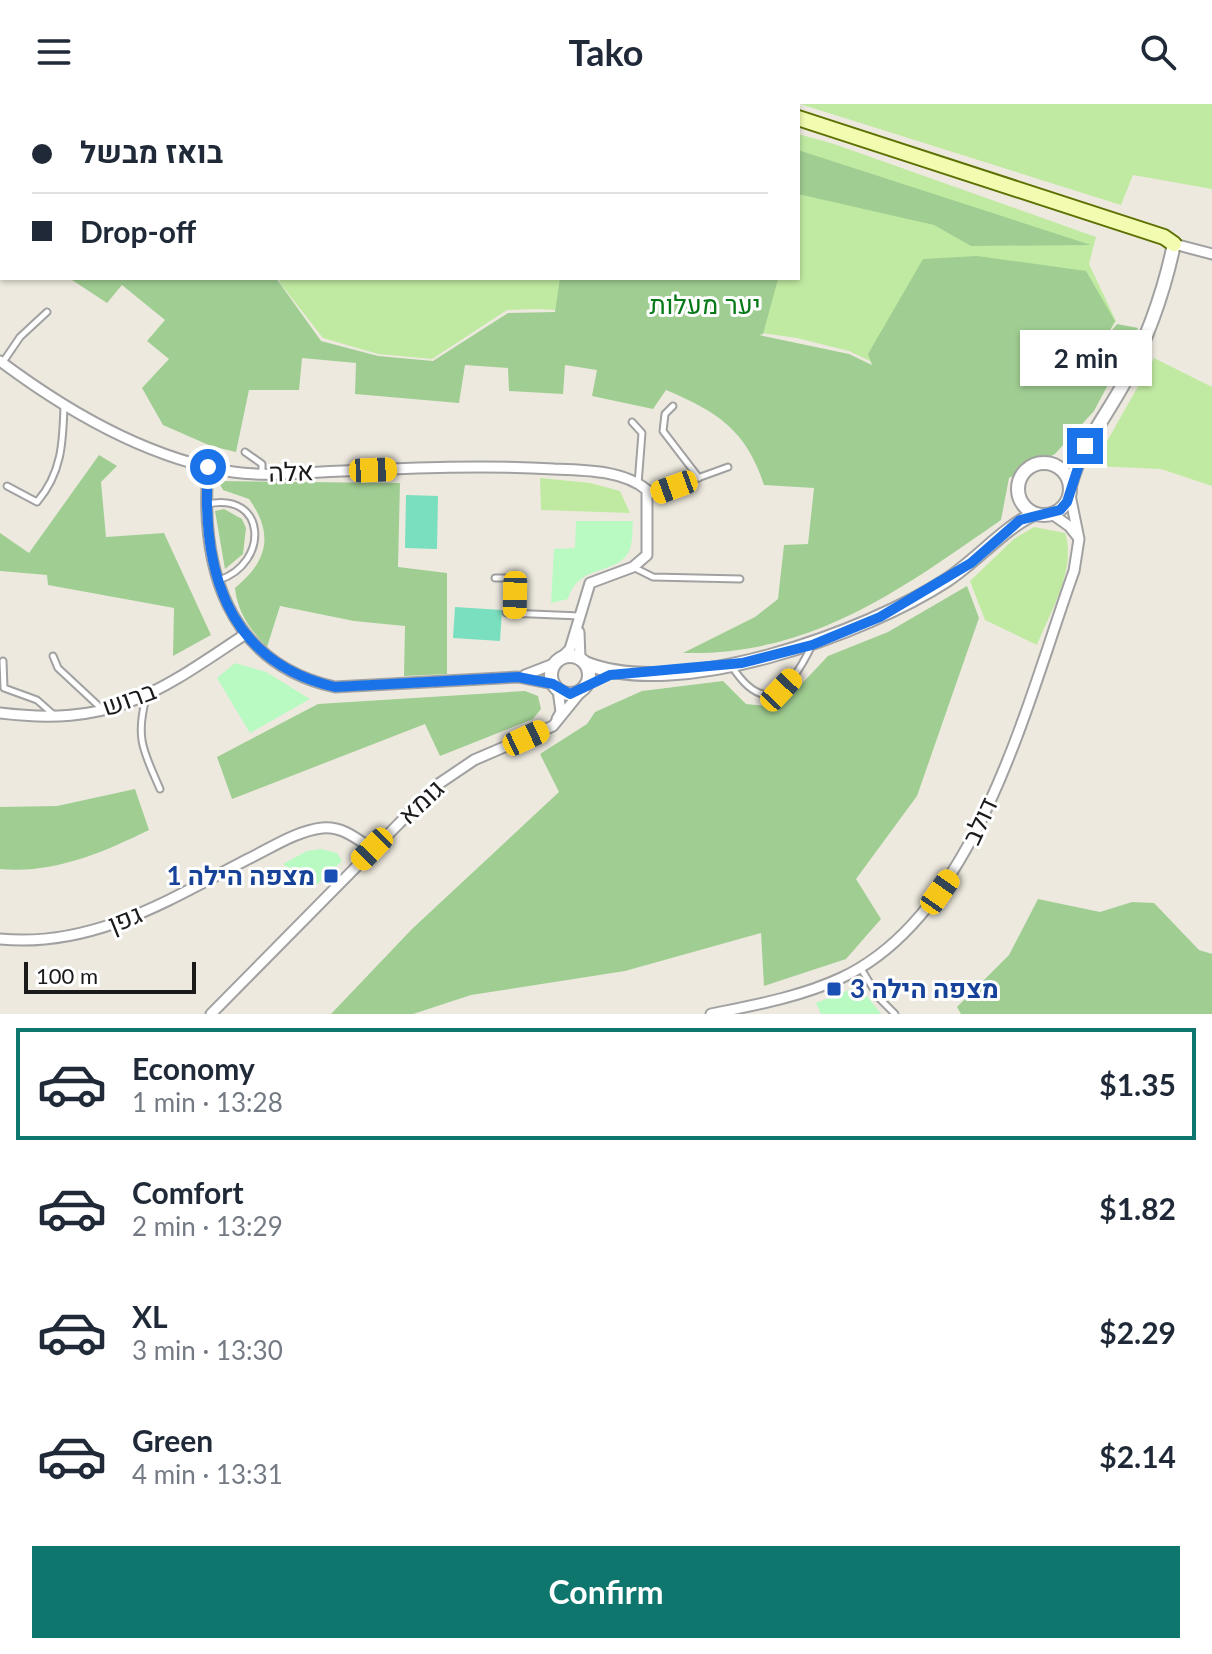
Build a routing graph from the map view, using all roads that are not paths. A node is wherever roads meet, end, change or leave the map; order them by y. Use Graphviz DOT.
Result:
graph roads {
  1 [pos="800,119"];
  2 [pos="1174,244"];
  3 [pos="1212,254"];
  4 [pos="47,312"];
  5 [pos="1,362"];
  6 [pos="64,405"];
  7 [pos="673,406"];
  8 [pos="632,422"];
  9 [pos="1085,446"];
  10 [pos="245,452"];
  11 [pos="1045,463"];
  12 [pos="208,467"];
  13 [pos="728,467"];
  14 [pos="262,474"];
  15 [pos="699,478"];
  16 [pos="638,484"];
  17 [pos="7,486"];
  18 [pos="1070,491"];
  19 [pos="1018,495"];
  20 [pos="648,496"];
  21 [pos="206,504"];
  22 [pos="1034,514"];
  23 [pos="1052,514"];
  24 [pos="1005,534"];
  25 [pos="1079,539"];
  26 [pos="633,567"];
  27 [pos="495,578"];
  28 [pos="740,579"];
  29 [pos="219,580"];
  30 [pos="506,613"];
  31 [pos="514,613"];
  32 [pos="580,618"];
  33 [pos="244,635"];
  34 [pos="812,645"];
  35 [pos="53,656"];
  36 [pos="558,660"];
  37 [pos="3,661"];
  38 [pos="583,661"];
  39 [pos="730,664"];
  40 [pos="633,673"];
  41 [pos="518,677"];
  42 [pos="585,686"];
  43 [pos="556,687"];
  44 [pos="146,698"];
  45 [pos="103,711"];
  46 [pos="0,713"];
  47 [pos="54,716"];
  48 [pos="553,726"];
  49 [pos="160,789"];
  50 [pos="372,849"];
  51 [pos="0,939"];
  52 [pos="860,967"];
  53 [pos="211,1014"];
  54 [pos="711,1014"];
  55 [pos="895,1014"];
  1 -- 2 [label="main road"];
  2 -- 3 [label="street"];
  2 -- 9 [label="street"];
  4 -- 5 [label="lane"];
  5 -- 6 [label="street, אלה"];
  6 -- 12 [label="street, אלה"];
  6 -- 17 [label="lane"];
  7 -- 15 [label="lane"];
  8 -- 16 [label="lane"];
  9 -- 11 [label="street"];
  9 -- 18 [label="street"];
  10 -- 14 [label="lane"];
  11 -- 18 [label="street"];
  11 -- 19 [label="street"];
  12 -- 14 [label="street, אלה"];
  12 -- 21 [label="street"];
  13 -- 15 [label="lane"];
  14 -- 16 [label="street, אלה"];
  15 -- 20 [label="lane"];
  16 -- 20 [label="street"];
  18 -- 23 [label="street"];
  18 -- 25 [label="street, דולב"];
  19 -- 22 [label="street"];
  19 -- 24 [label="street"];
  20 -- 26 [label="street"];
  21 -- 29 [label="street"];
  21 -- 29 [label="lane"];
  22 -- 23 [label="street"];
  22 -- 24 [label="street"];
  23 -- 25 [label="street"];
  24 -- 34 [label="street"];
  25 -- 52 [label="street, דולב"];
  26 -- 28 [label="lane"];
  26 -- 32 [label="street"];
  27 -- 31 [label="lane"];
  29 -- 33 [label="street"];
  30 -- 31 [label="lane"];
  31 -- 32 [label="lane"];
  32 -- 36 [label="street"];
  32 -- 38 [label="street"];
  33 -- 41 [label="street"];
  33 -- 44 [label="street, ברוש"];
  34 -- 39 [label="street"];
  34 -- 39 [label="lane"];
  35 -- 45 [label="lane"];
  36 -- 38 [label="street"];
  36 -- 41 [label="street"];
  36 -- 43 [label="street"];
  37 -- 47 [label="lane"];
  38 -- 40 [label="street"];
  38 -- 42 [label="street"];
  39 -- 40 [label="street"];
  40 -- 42 [label="street"];
  41 -- 43 [label="street"];
  42 -- 43 [label="street"];
  42 -- 48 [label="street"];
  43 -- 48 [label="street"];
  44 -- 45 [label="street, ברוש"];
  44 -- 49 [label="lane"];
  45 -- 47 [label="street, ברוש"];
  46 -- 47 [label="street, ברוש"];
  48 -- 50 [label="street, גומא"];
  50 -- 51 [label="street, גפן"];
  50 -- 53 [label="street, גומא"];
  52 -- 54 [label="street, דולב"];
  52 -- 55 [label="lane"];
}
